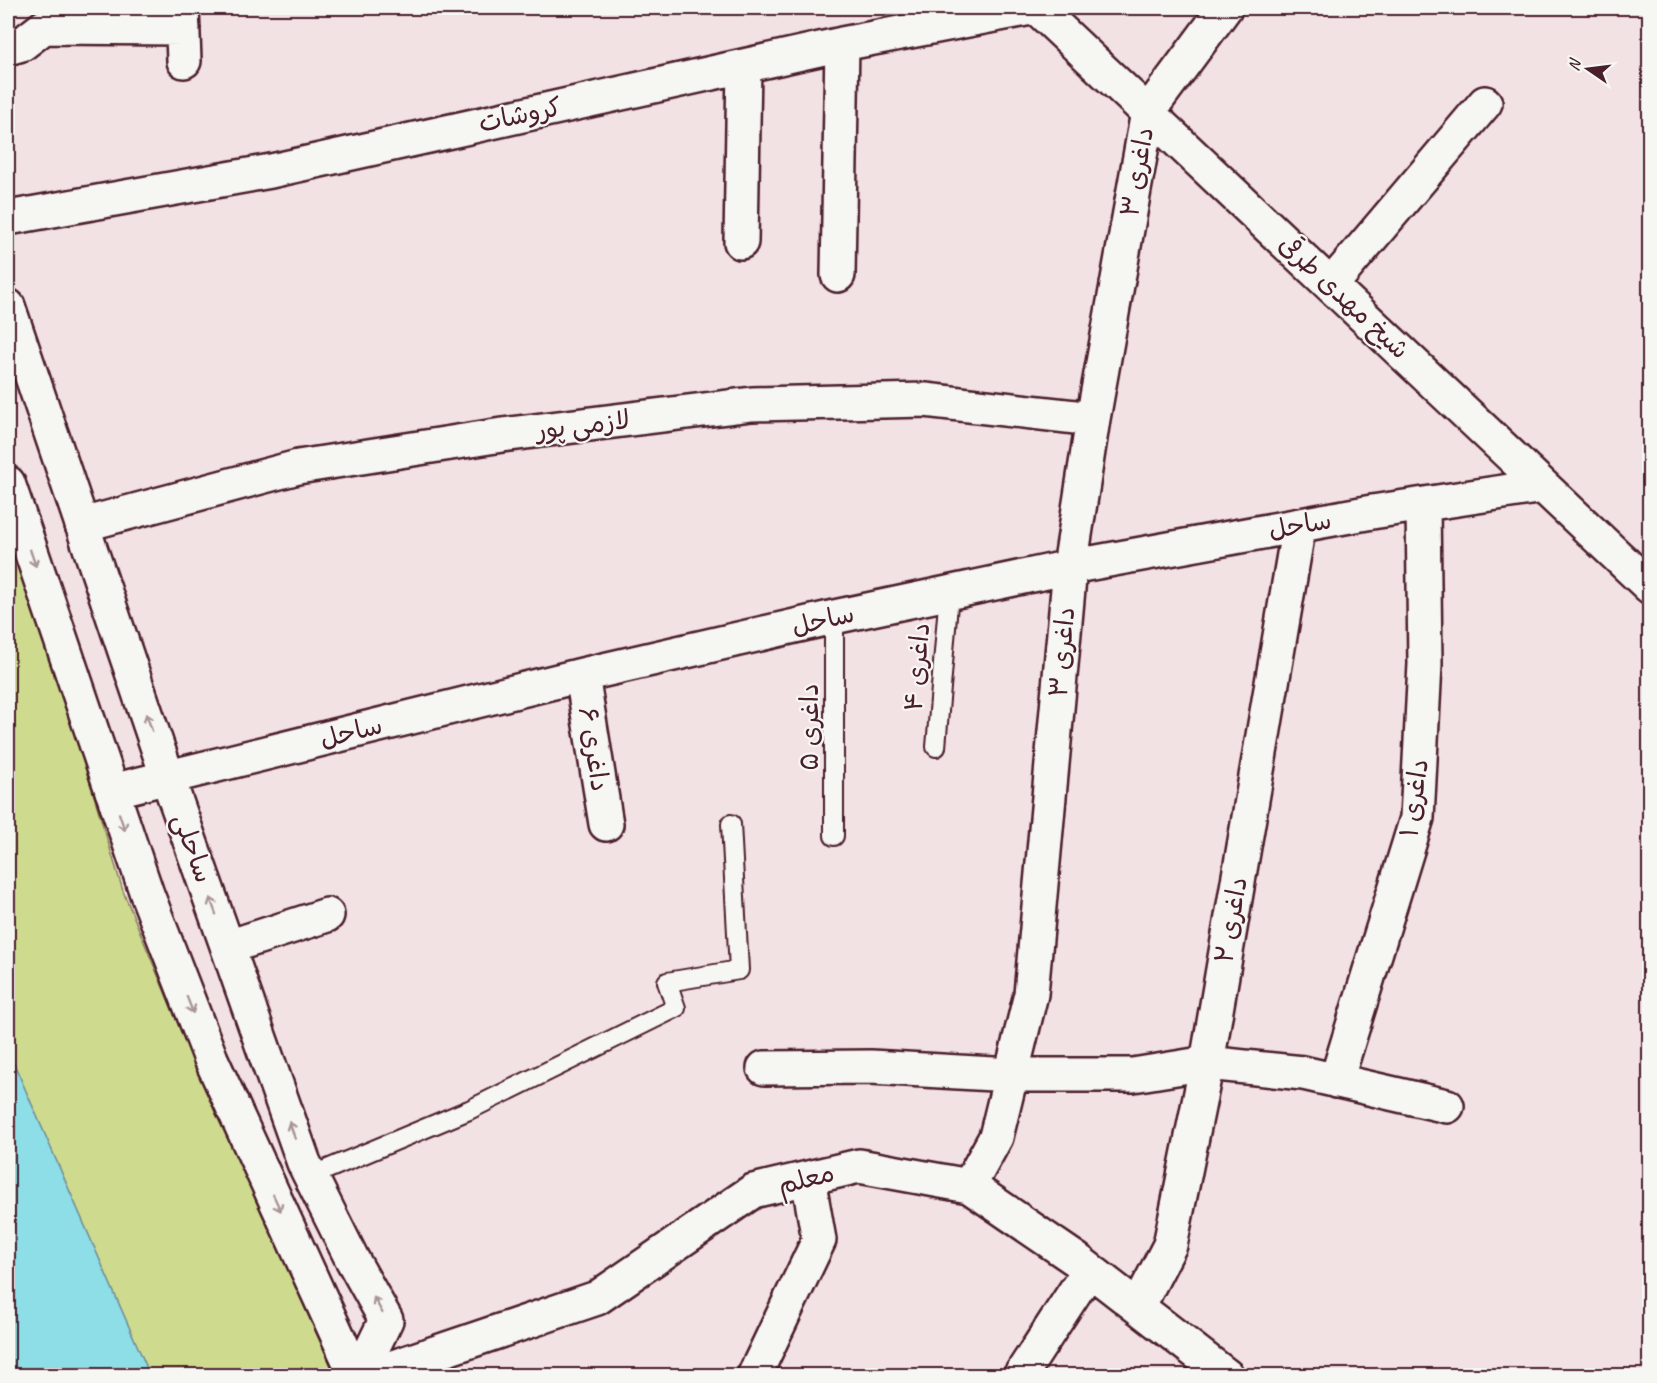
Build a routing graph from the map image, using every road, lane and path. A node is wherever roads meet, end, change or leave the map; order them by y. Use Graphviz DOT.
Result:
graph roads {
  1 [pos="1031,8"];
  2 [pos="1037,8"];
  3 [pos="1225,8"];
  4 [pos="183,18"];
  5 [pos="842,44"];
  6 [pos="8,48"];
  7 [pos="184,61"];
  8 [pos="744,66"];
  9 [pos="1485,104"];
  10 [pos="1148,112"];
  11 [pos="8,218"];
  12 [pos="741,242"];
  13 [pos="838,275"];
  14 [pos="1331,285"];
  15 [pos="8,306"];
  16 [pos="1093,419"];
  17 [pos="8,483"];
  18 [pos="1543,486"];
  19 [pos="1423,506"];
  20 [pos="82,525"];
  21 [pos="1299,525"];
  22 [pos="1070,567"];
  23 [pos="1650,587"];
  24 [pos="950,592"];
  25 [pos="834,617"];
  26 [pos="582,675"];
  27 [pos="936,747"];
  28 [pos="168,778"];
  29 [pos="112,791"];
  30 [pos="606,824"];
  31 [pos="730,824"];
  32 [pos="834,836"];
  33 [pos="327,915"];
  34 [pos="228,947"];
  35 [pos="1207,1063"];
  36 [pos="764,1068"];
  37 [pos="1011,1076"];
  38 [pos="1336,1081"];
  39 [pos="1447,1106"];
  40 [pos="311,1176"];
  41 [pos="808,1178"];
  42 [pos="969,1186"];
  43 [pos="1089,1270"];
  44 [pos="1138,1307"];
  45 [pos="357,1376"];
  46 [pos="367,1376"];
  47 [pos="754,1376"];
  48 [pos="1020,1376"];
  49 [pos="1227,1376"];
  1 -- 5 [label="street, کروشات"];
  2 -- 10 [label="street, شیخ مهدی طرقی"];
  3 -- 10 [label="street"];
  4 -- 6 [label="street"];
  4 -- 7 [label="street"];
  5 -- 8 [label="street, کروشات"];
  5 -- 13 [label="street"];
  8 -- 11 [label="street, کروشات"];
  8 -- 12 [label="street"];
  9 -- 14 [label="street"];
  10 -- 14 [label="street, شیخ مهدی طرقی"];
  10 -- 16 [label="street, داغری ۳"];
  14 -- 18 [label="street, شیخ مهدی طرقی"];
  15 -- 20 [label="street, ساحلی"];
  16 -- 20 [label="street, لازمی پور"];
  16 -- 22 [label="street, داغری ۳"];
  17 -- 29 [label="street, ساحلی, one-way"];
  18 -- 19 [label="street, ساحل"];
  18 -- 23 [label="street, شیخ مهدی طرقی"];
  19 -- 21 [label="street, ساحل"];
  19 -- 38 [label="street, داغری ۱"];
  28 -- 20 [label="street, ساحلی, one-way"];
  21 -- 22 [label="street, ساحل"];
  21 -- 35 [label="street, داغری ۲"];
  22 -- 24 [label="street, ساحل"];
  22 -- 37 [label="street, داغری ۳"];
  24 -- 25 [label="street, ساحل"];
  24 -- 27 [label="lane, داغری ۴"];
  25 -- 26 [label="street, ساحل"];
  25 -- 32 [label="lane, داغری ۵"];
  26 -- 28 [label="street, ساحل"];
  26 -- 30 [label="street, داغری ۶"];
  28 -- 29 [label="street, ساحل"];
  34 -- 28 [label="street, ساحلی, one-way"];
  29 -- 45 [label="street, ساحلی, one-way"];
  31 -- 40 [label="lane"];
  33 -- 34 [label="street"];
  40 -- 34 [label="street, ساحلی, one-way"];
  35 -- 37 [label="street"];
  35 -- 38 [label="street"];
  35 -- 44 [label="street, داغری ۲"];
  36 -- 37 [label="street"];
  37 -- 42 [label="street, داغری ۳"];
  38 -- 39 [label="street"];
  45 -- 40 [label="street, ساحلی, one-way"];
  41 -- 42 [label="street, معلم"];
  41 -- 46 [label="street, معلم"];
  41 -- 47 [label="street"];
  42 -- 43 [label="street, معلم"];
  43 -- 44 [label="street, معلم"];
  43 -- 48 [label="street"];
  44 -- 49 [label="street, معلم"];
}
